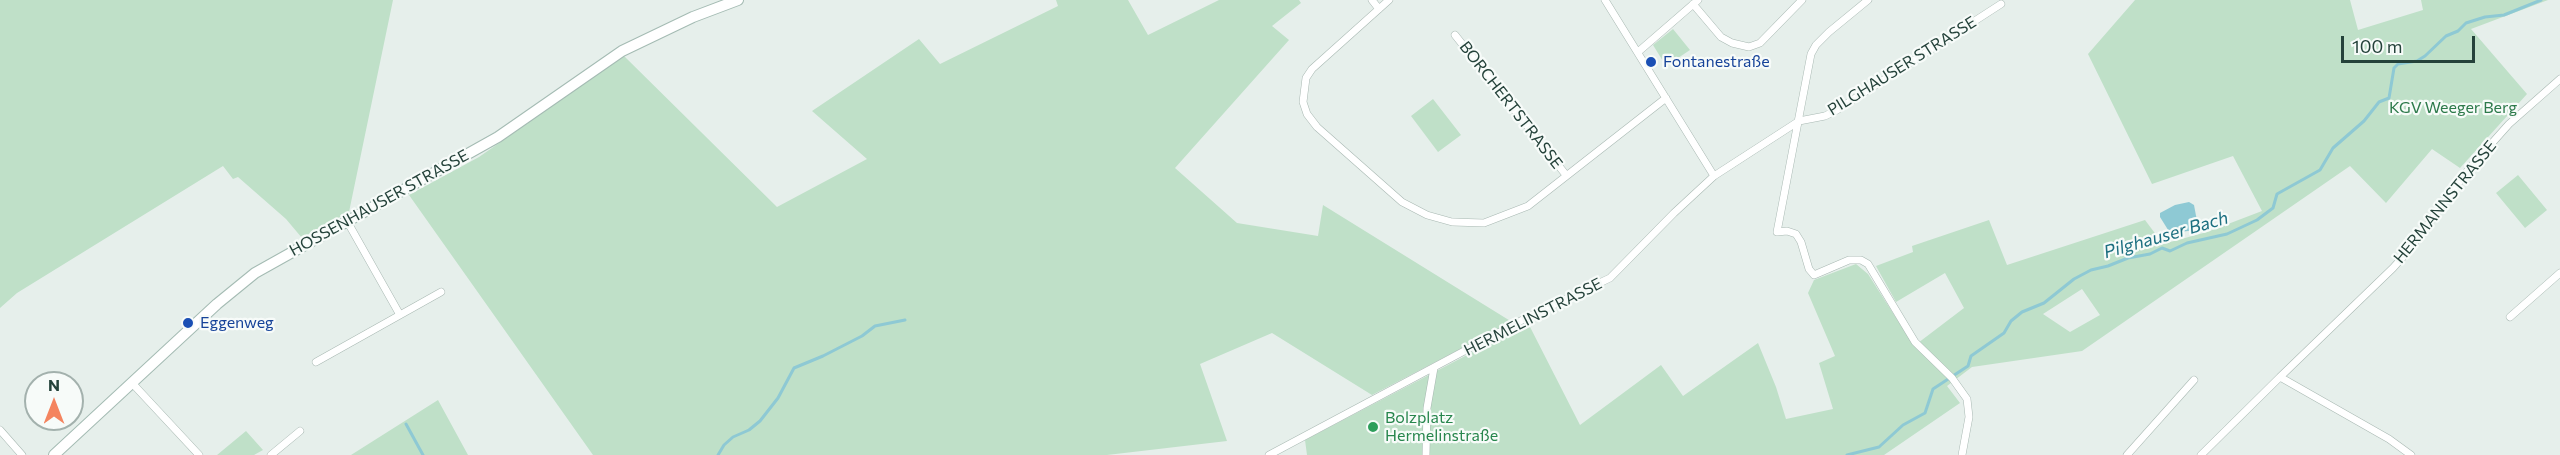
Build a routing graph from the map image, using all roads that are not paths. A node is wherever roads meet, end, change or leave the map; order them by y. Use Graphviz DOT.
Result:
graph roads {
  1 [pos="738,0"];
  2 [pos="1372,0"];
  3 [pos="1389,0"];
  4 [pos="1605,0"];
  5 [pos="1802,0"];
  6 [pos="1868,0"];
  7 [pos="1696,2"];
  8 [pos="2001,4"];
  9 [pos="1379,9"];
  10 [pos="1455,34"];
  11 [pos="1638,52"];
  12 [pos="2560,79"];
  13 [pos="1666,98"];
  14 [pos="1799,121"];
  15 [pos="1566,175"];
  16 [pos="1714,176"];
  17 [pos="347,221"];
  18 [pos="2560,273"];
  19 [pos="441,292"];
  20 [pos="400,315"];
  21 [pos="2510,317"];
  22 [pos="316,362"];
  23 [pos="1434,368"];
  24 [pos="2280,377"];
  25 [pos="2194,380"];
  26 [pos="132,383"];
  27 [pos="0,430"];
  28 [pos="300,431"];
  29 [pos="22,455"];
  30 [pos="54,455"];
  31 [pos="200,455"];
  32 [pos="271,455"];
  33 [pos="1269,455"];
  34 [pos="1426,455"];
  35 [pos="1962,455"];
  36 [pos="2127,455"];
  37 [pos="2201,455"];
  38 [pos="2411,455"];
  1 -- 17 [label="street, HOSSENHAUSER STRASSE"];
  2 -- 9 [label="street"];
  3 -- 9 [label="street"];
  4 -- 11 [label="street"];
  5 -- 7 [label="street"];
  6 -- 14 [label="street"];
  7 -- 11 [label="street"];
  8 -- 14 [label="street, PILGHAUSER STRASSE"];
  9 -- 15 [label="street"];
  10 -- 15 [label="street, BORCHERTSTRASSE"];
  11 -- 13 [label="street"];
  12 -- 24 [label="street, HERMANNSTRASSE"];
  13 -- 15 [label="street"];
  13 -- 16 [label="street"];
  14 -- 16 [label="street, HERMELINSTRASSE"];
  14 -- 35 [label="street"];
  16 -- 23 [label="street, HERMELINSTRASSE"];
  17 -- 20 [label="street"];
  17 -- 26 [label="street, HOSSENHAUSER STRASSE"];
  18 -- 21 [label="street"];
  19 -- 20 [label="street"];
  20 -- 22 [label="street"];
  23 -- 33 [label="street, HERMELINSTRASSE"];
  23 -- 34 [label="street"];
  24 -- 37 [label="street, HERMANNSTRASSE"];
  24 -- 38 [label="street"];
  25 -- 36 [label="street"];
  26 -- 30 [label="street, HOSSENHAUSER STRASSE"];
  26 -- 31 [label="street"];
  27 -- 29 [label="street"];
  28 -- 32 [label="street"];
}
